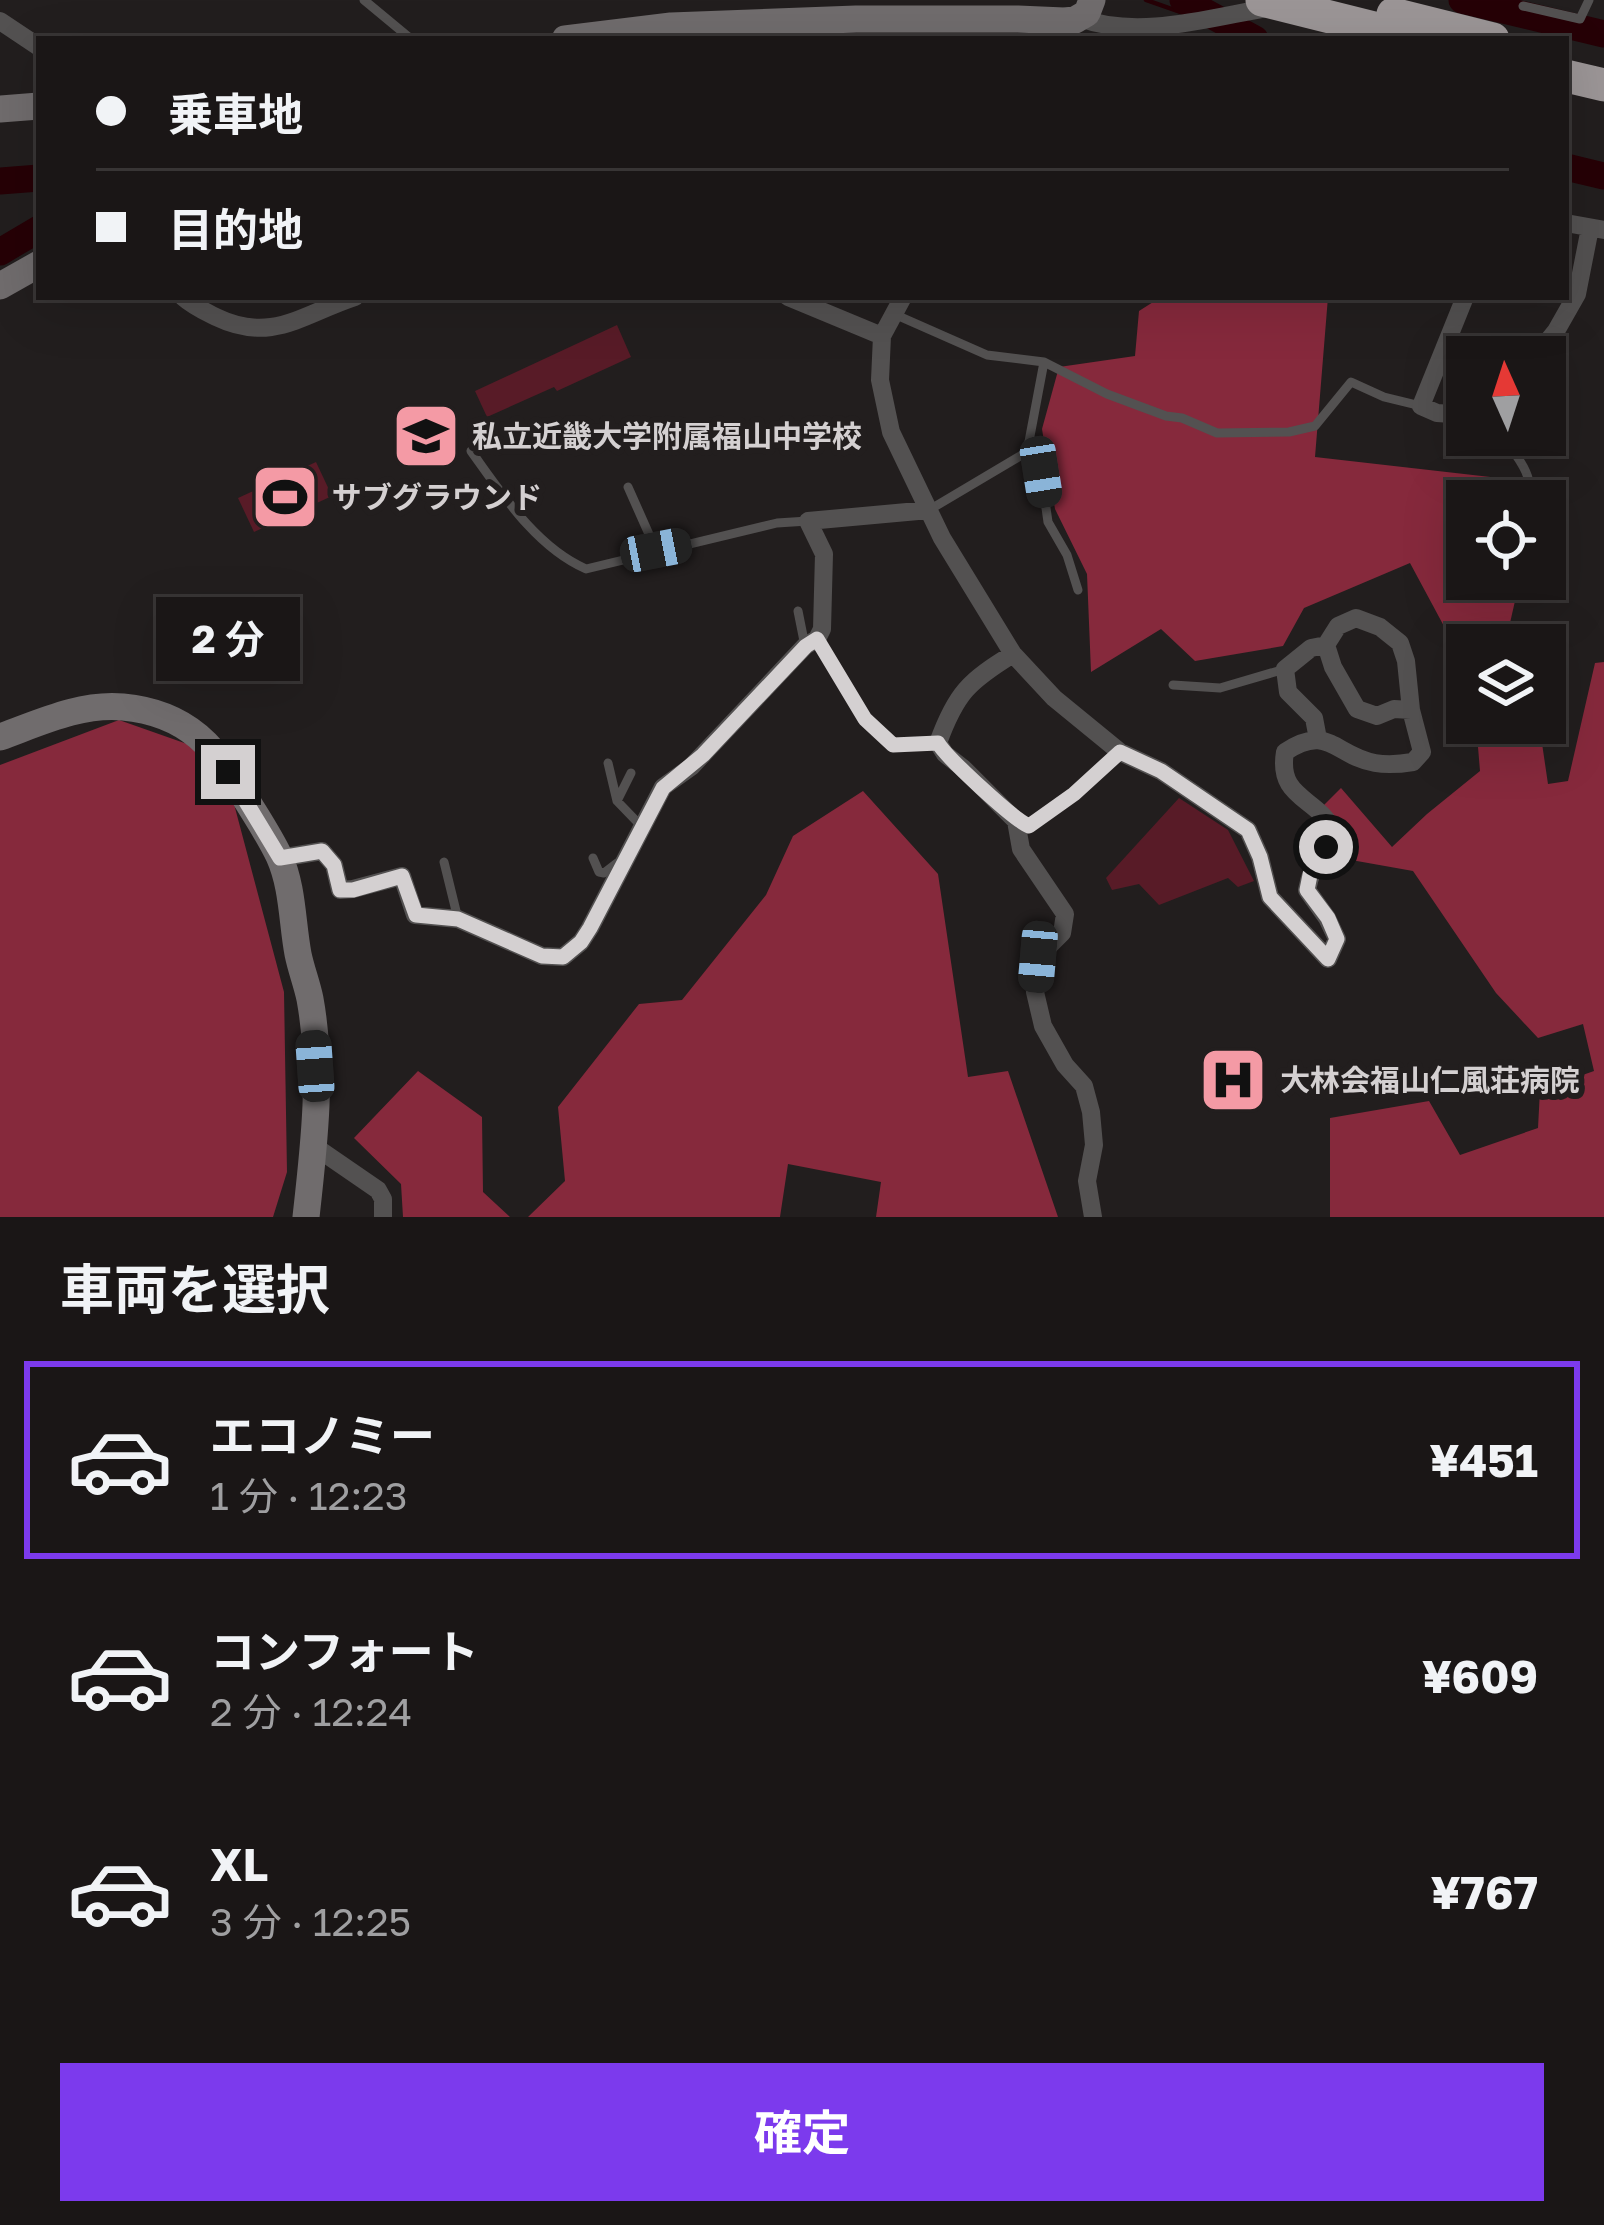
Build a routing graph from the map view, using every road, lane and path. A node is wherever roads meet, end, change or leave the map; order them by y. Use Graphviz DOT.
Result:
graph roads {
  1 [pos="364,0"];
  2 [pos="1339,0"];
  3 [pos="1589,0"];
  4 [pos="1262,6"];
  5 [pos="1523,6"];
  6 [pos="1086,9"];
  7 [pos="0,21"];
  8 [pos="1032,31"];
  9 [pos="407,36"];
  10 [pos="589,36"];
  11 [pos="1404,36"];
  12 [pos="1481,36"];
  13 [pos="36,45"];
  14 [pos="1569,58"];
  15 [pos="1604,67"];
  16 [pos="1569,77"];
  17 [pos="1604,85"];
  18 [pos="36,106"];
  19 [pos="0,109"];
  20 [pos="1597,229"];
  21 [pos="36,266"];
  22 [pos="0,286"];
  23 [pos="186,300"];
  24 [pos="347,300"];
  25 [pos="795,300"];
  26 [pos="1464,300"];
  27 [pos="899,306"];
  28 [pos="882,336"];
  29 [pos="1552,336"];
  30 [pos="1044,362"];
  31 [pos="1421,406"];
  32 [pos="1446,414"];
  33 [pos="471,451"];
  34 [pos="1027,452"];
  35 [pos="628,487"];
  36 [pos="929,510"];
  37 [pos="808,521"];
  38 [pos="656,550"];
  39 [pos="1078,590"];
  40 [pos="797,611"];
  41 [pos="811,643"];
  42 [pos="1326,645"];
  43 [pos="1013,654"];
  44 [pos="1285,669"];
  45 [pos="1174,685"];
  46 [pos="1411,710"];
  47 [pos="0,737"];
  48 [pos="1318,739"];
  49 [pos="938,743"];
  50 [pos="1120,752"];
  51 [pos="608,763"];
  52 [pos="631,772"];
  53 [pos="616,801"];
  54 [pos="1016,821"];
  55 [pos="644,830"];
  56 [pos="632,852"];
  57 [pos="280,858"];
  58 [pos="592,858"];
  59 [pos="444,862"];
  60 [pos="458,919"];
  61 [pos="314,1146"];
  62 [pos="306,1217"];
  63 [pos="383,1217"];
  64 [pos="1093,1217"];
  1 -- 9 [label="lane"];
  2 -- 12 [label="highway"];
  3 -- 5 [label="lane"];
  4 -- 6 [label="street"];
  4 -- 11 [label="highway"];
  6 -- 8 [label="street"];
  7 -- 13 [label="street"];
  8 -- 10 [label="street"];
  14 -- 15 [label="highway"];
  16 -- 17 [label="highway"];
  18 -- 19 [label="street"];
  20 -- 29 [label="street"];
  21 -- 22 [label="street"];
  23 -- 24 [label="street"];
  25 -- 28 [label="street"];
  26 -- 31 [label="street"];
  27 -- 28 [label="street"];
  27 -- 30 [label="lane"];
  28 -- 36 [label="street"];
  30 -- 31 [label="lane"];
  30 -- 34 [label="lane"];
  31 -- 32 [label="street"];
  33 -- 38 [label="lane"];
  34 -- 36 [label="lane"];
  34 -- 39 [label="lane"];
  35 -- 38 [label="lane"];
  36 -- 37 [label="street"];
  36 -- 43 [label="street"];
  37 -- 38 [label="lane"];
  37 -- 41 [label="street"];
  40 -- 41 [label="lane"];
  41 -- 49 [label="lane"];
  41 -- 55 [label="street"];
  42 -- 44 [label="street"];
  42 -- 46 [label="street"];
  42 -- 46 [label="street"];
  43 -- 49 [label="street"];
  43 -- 50 [label="street"];
  44 -- 45 [label="lane"];
  44 -- 48 [label="street"];
  46 -- 48 [label="street"];
  47 -- 57 [label="street"];
  48 -- 50 [label="street"];
  49 -- 54 [label="street"];
  50 -- 54 [label="lane"];
  51 -- 53 [label="lane"];
  52 -- 53 [label="lane"];
  53 -- 55 [label="lane"];
  54 -- 64 [label="street"];
  55 -- 56 [label="street"];
  56 -- 58 [label="lane"];
  56 -- 60 [label="street"];
  57 -- 60 [label="street"];
  57 -- 61 [label="street"];
  59 -- 60 [label="lane"];
  61 -- 62 [label="street"];
  61 -- 63 [label="street"];
}
